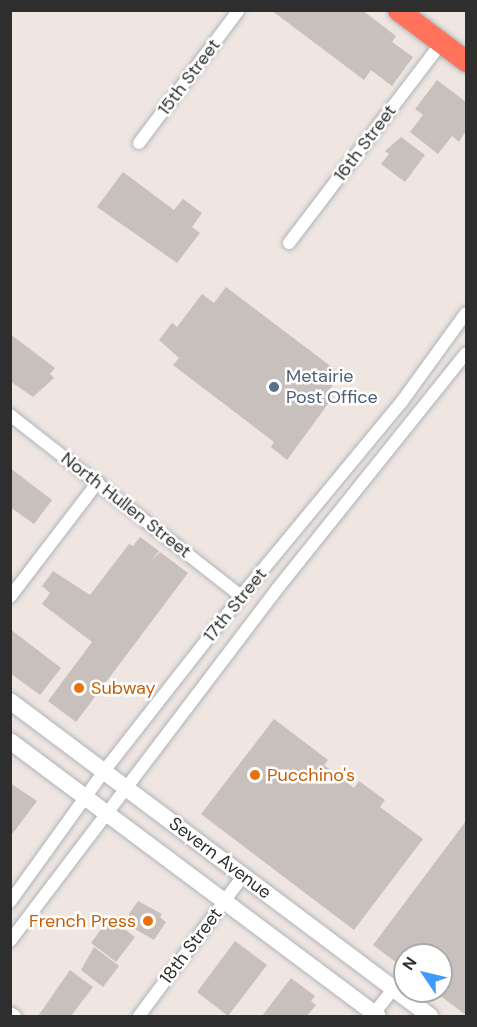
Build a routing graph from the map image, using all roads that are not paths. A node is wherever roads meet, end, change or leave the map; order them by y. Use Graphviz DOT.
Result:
graph roads {
  1 [pos="239,10"];
  2 [pos="398,10"];
  3 [pos="442,42"];
  4 [pos="466,61"];
  5 [pos="139,142"];
  6 [pos="289,243"];
  7 [pos="466,314"];
  8 [pos="466,353"];
  9 [pos="10,415"];
  10 [pos="98,482"];
  11 [pos="241,596"];
  12 [pos="10,597"];
  13 [pos="10,701"];
  14 [pos="10,741"];
  15 [pos="104,771"];
  16 [pos="125,786"];
  17 [pos="87,798"];
  18 [pos="106,812"];
  19 [pos="243,876"];
  20 [pos="224,901"];
  21 [pos="10,902"];
  22 [pos="10,941"];
  23 [pos="393,989"];
  24 [pos="411,1003"];
  25 [pos="10,1013"];
  26 [pos="375,1016"];
  27 [pos="15,1017"];
  28 [pos="139,1017"];
  29 [pos="429,1017"];
  1 -- 5 [label="street, 15th Street"];
  2 -- 3 [label="highway"];
  3 -- 4 [label="highway"];
  3 -- 6 [label="street, 16th Street"];
  7 -- 11 [label="street, 17th Street"];
  8 -- 16 [label="street, 17th Street"];
  9 -- 10 [label="street, North Hullen Street"];
  10 -- 11 [label="street, North Hullen Street"];
  10 -- 12 [label="street"];
  11 -- 15 [label="street, 17th Street"];
  13 -- 15 [label="street, Severn Avenue"];
  14 -- 17 [label="street, Severn Avenue"];
  15 -- 16 [label="street, Severn Avenue"];
  15 -- 17 [label="street, 17th Street"];
  16 -- 18 [label="street, 17th Street"];
  16 -- 19 [label="street, Severn Avenue"];
  17 -- 18 [label="street, Severn Avenue"];
  17 -- 21 [label="street, 17th Street"];
  18 -- 20 [label="street, Severn Avenue"];
  18 -- 22 [label="street, 17th Street"];
  19 -- 20 [label="street, 18th Street"];
  19 -- 23 [label="street, Severn Avenue"];
  20 -- 26 [label="street, Severn Avenue"];
  20 -- 28 [label="street, 18th Street"];
  23 -- 26 [label="street"];
  24 -- 29 [label="street, Severn Avenue"];
  25 -- 27 [label="street"];
}
